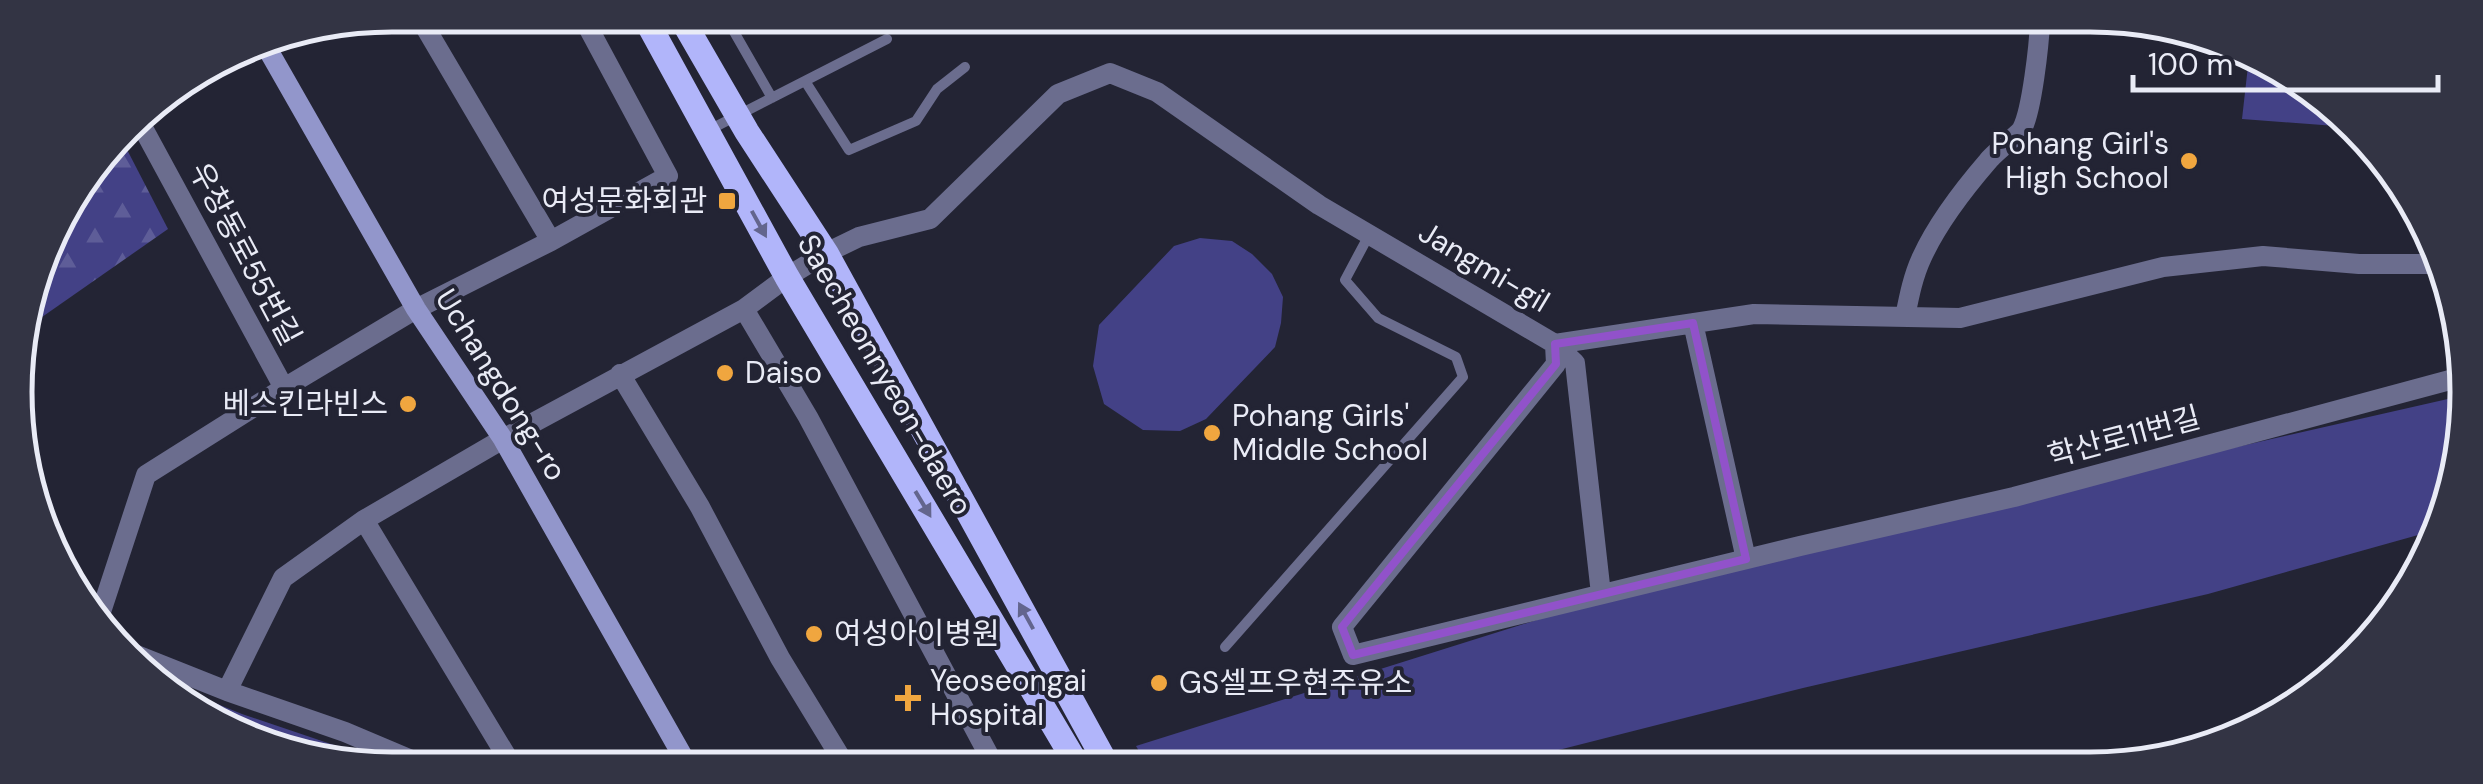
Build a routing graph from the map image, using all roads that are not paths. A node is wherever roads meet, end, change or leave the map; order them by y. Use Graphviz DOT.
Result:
graph roads {
  1 [pos="428,32"];
  2 [pos="591,32"];
  3 [pos="653,32"];
  4 [pos="689,32"];
  5 [pos="734,32"];
  6 [pos="2039,32"];
  7 [pos="887,39"];
  8 [pos="270,54"];
  9 [pos="966,67"];
  10 [pos="805,81"];
  11 [pos="772,98"];
  12 [pos="738,115"];
  13 [pos="708,131"];
  14 [pos="145,132"];
  15 [pos="1370,234"];
  16 [pos="550,241"];
  17 [pos="826,253"];
  18 [pos="2427,264"];
  19 [pos="787,276"];
  20 [pos="416,309"];
  21 [pos="744,309"];
  22 [pos="1905,317"];
  23 [pos="1693,323"];
  24 [pos="1556,344"];
  25 [pos="620,374"];
  26 [pos="2450,381"];
  27 [pos="284,388"];
  28 [pos="503,438"];
  29 [pos="364,520"];
  30 [pos="1746,559"];
  31 [pos="1601,594"];
  32 [pos="103,606"];
  33 [pos="1225,647"];
  34 [pos="155,662"];
  35 [pos="227,691"];
  36 [pos="392,752"];
  37 [pos="504,752"];
  38 [pos="680,752"];
  39 [pos="837,752"];
  40 [pos="987,752"];
  41 [pos="1069,752"];
  42 [pos="1099,752"];
  1 -- 16 [label="street"];
  2 -- 16 [label="street, 우창동로55번길"];
  3 -- 13 [label="main road, Saecheonnyeon-daero"];
  4 -- 12 [label="main road, Saecheonnyeon-daero"];
  5 -- 11 [label="lane"];
  6 -- 22 [label="street"];
  7 -- 10 [label="lane"];
  8 -- 20 [label="main road, Uchangdong-ro"];
  9 -- 10 [label="lane"];
  10 -- 11 [label="lane"];
  11 -- 12 [label="lane"];
  12 -- 13 [label="lane"];
  12 -- 17 [label="main road, Saecheonnyeon-daero"];
  13 -- 19 [label="main road, Saecheonnyeon-daero, one-way"];
  14 -- 27 [label="street, 우창동로55번길"];
  15 -- 17 [label="street, Jangmi-gil"];
  15 -- 24 [label="street, Jangmi-gil"];
  15 -- 33 [label="lane"];
  16 -- 20 [label="street, 우창동로55번길"];
  17 -- 19 [label="street, Jangmi-gil"];
  42 -- 17 [label="main road, Saecheonnyeon-daero, one-way"];
  18 -- 22 [label="street, Jangmi-gil"];
  19 -- 21 [label="street, Jangmi-gil"];
  19 -- 41 [label="main road, Saecheonnyeon-daero, one-way"];
  20 -- 27 [label="street, 우창동로55번길"];
  20 -- 28 [label="main road, Uchangdong-ro"];
  21 -- 25 [label="street, Jangmi-gil"];
  21 -- 40 [label="street"];
  22 -- 23 [label="street, Jangmi-gil"];
  23 -- 24 [label="street, Jangmi-gil"];
  23 -- 30 [label="street"];
  24 -- 31 [label="street"];
  24 -- 31 [label="street, 학산로11번길"];
  25 -- 28 [label="street, Jangmi-gil"];
  25 -- 39 [label="street"];
  26 -- 30 [label="street, 학산로11번길"];
  27 -- 32 [label="street"];
  28 -- 29 [label="street, Jangmi-gil"];
  28 -- 38 [label="main road, Uchangdong-ro"];
  29 -- 35 [label="street, Jangmi-gil"];
  29 -- 37 [label="street"];
  30 -- 31 [label="street, 학산로11번길"];
  34 -- 35 [label="street"];
  35 -- 36 [label="street"];
}
